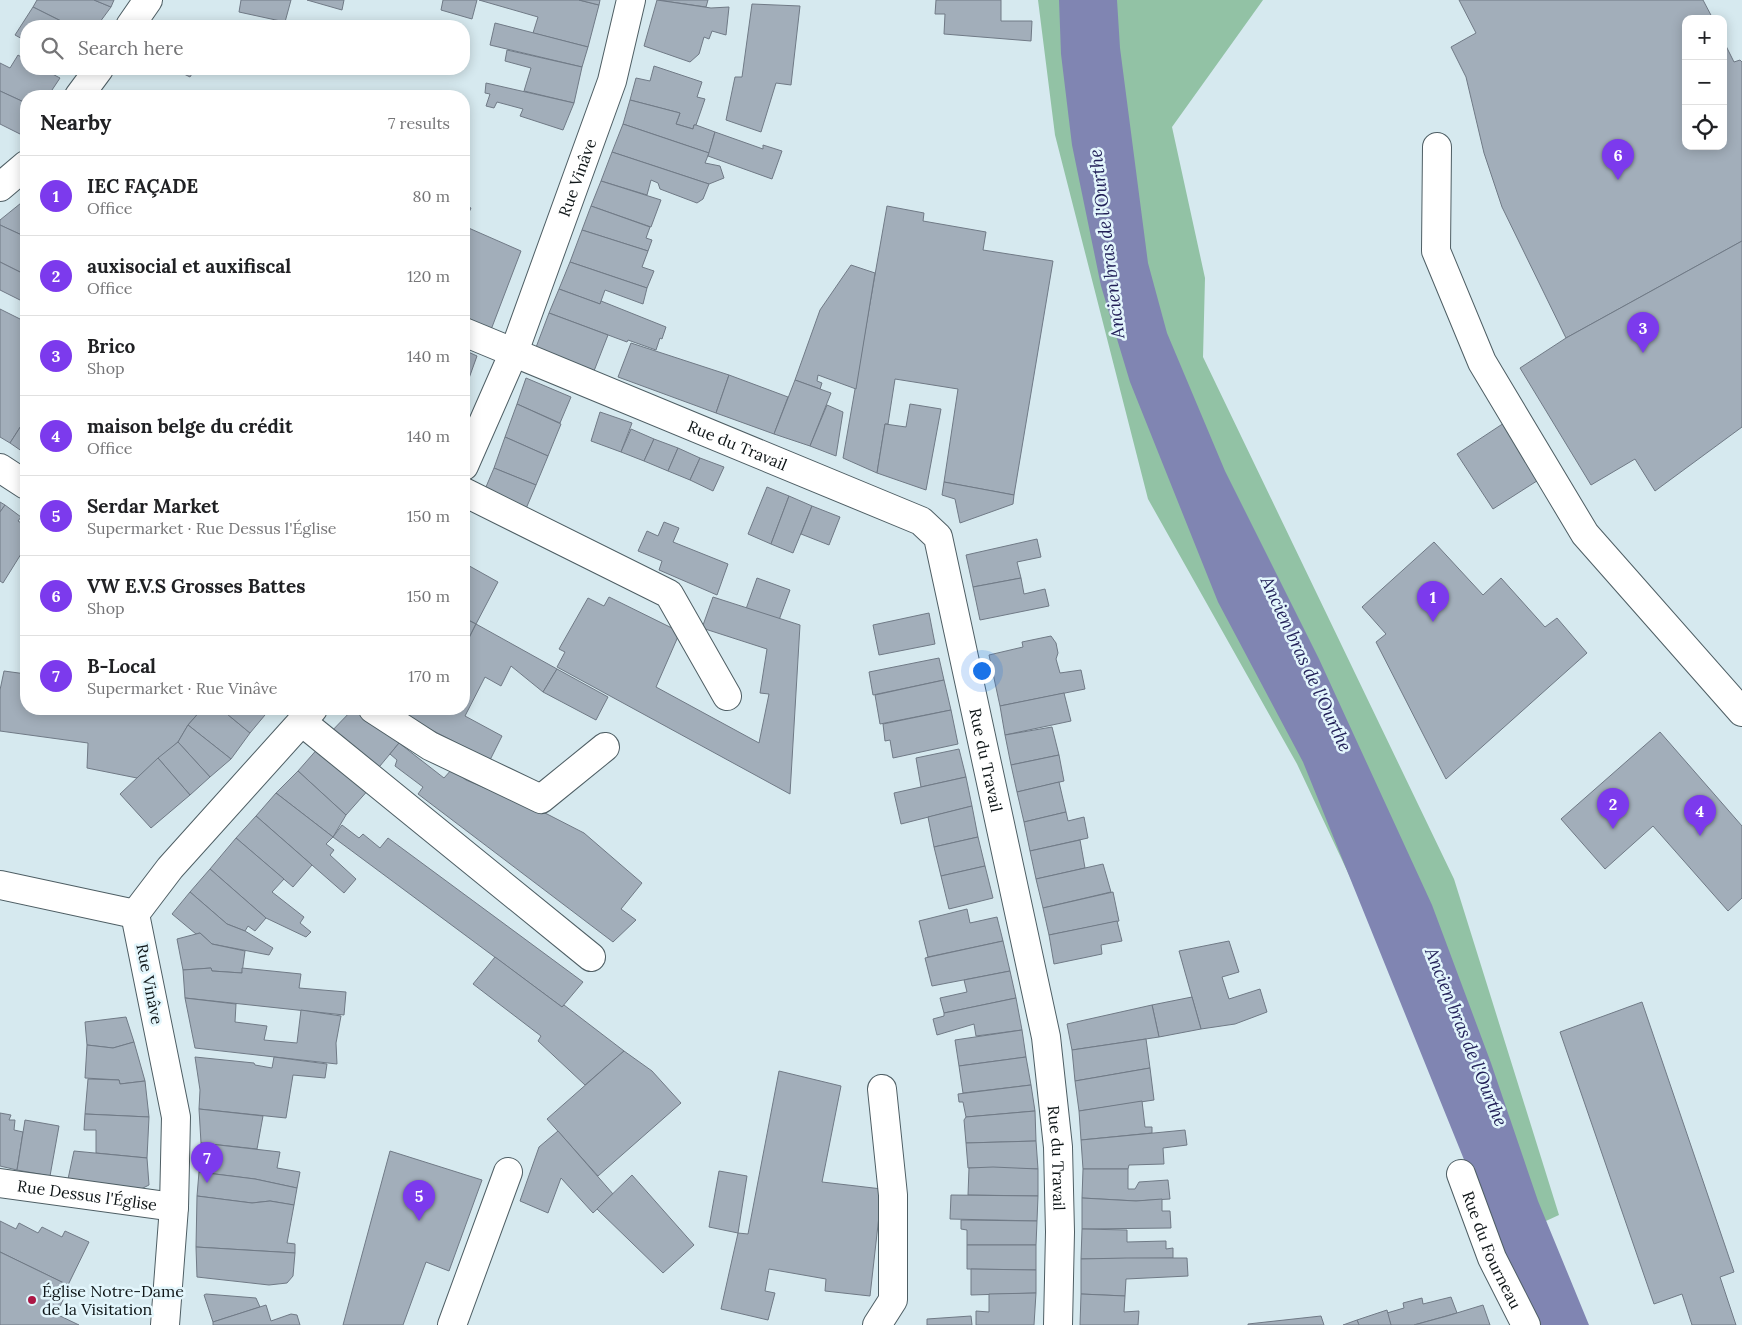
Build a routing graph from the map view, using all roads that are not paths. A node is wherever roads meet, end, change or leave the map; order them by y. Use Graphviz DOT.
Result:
graph roads {
  1 [pos="148,0"];
  2 [pos="632,0"];
  3 [pos="134,20"];
  4 [pos="95,75"];
  5 [pos="83,90"];
  6 [pos="1437,147"];
  7 [pos="20,170"];
  8 [pos="0,187"];
  9 [pos="470,334"];
  10 [pos="514,352"];
  11 [pos="470,452"];
  12 [pos="0,468"];
  13 [pos="20,481"];
  14 [pos="470,495"];
  15 [pos="727,696"];
  16 [pos="1742,712"];
  17 [pos="381,715"];
  18 [pos="308,716"];
  19 [pos="605,747"];
  20 [pos="0,885"];
  21 [pos="135,914"];
  22 [pos="591,957"];
  23 [pos="882,1089"];
  24 [pos="508,1172"];
  25 [pos="1461,1174"];
  26 [pos="0,1182"];
  27 [pos="174,1207"];
  28 [pos="165,1325"];
  29 [pos="452,1325"];
  30 [pos="877,1325"];
  31 [pos="1058,1325"];
  32 [pos="1526,1325"];
  1 -- 3 [label="street"];
  2 -- 10 [label="street, Rue Vinâve"];
  4 -- 5 [label="street"];
  6 -- 16 [label="street"];
  7 -- 8 [label="street"];
  9 -- 10 [label="street"];
  10 -- 11 [label="street, Rue Vinâve"];
  10 -- 31 [label="street, Rue du Travail"];
  12 -- 13 [label="street"];
  14 -- 15 [label="street"];
  17 -- 19 [label="street"];
  18 -- 21 [label="street"];
  18 -- 22 [label="street"];
  20 -- 21 [label="street"];
  21 -- 27 [label="street, Rue Vinâve"];
  23 -- 30 [label="street"];
  24 -- 29 [label="street"];
  25 -- 32 [label="street, Rue du Fourneau"];
  26 -- 27 [label="street, Rue Dessus l'Église"];
  27 -- 28 [label="street, Rue Vinâve"];
}
